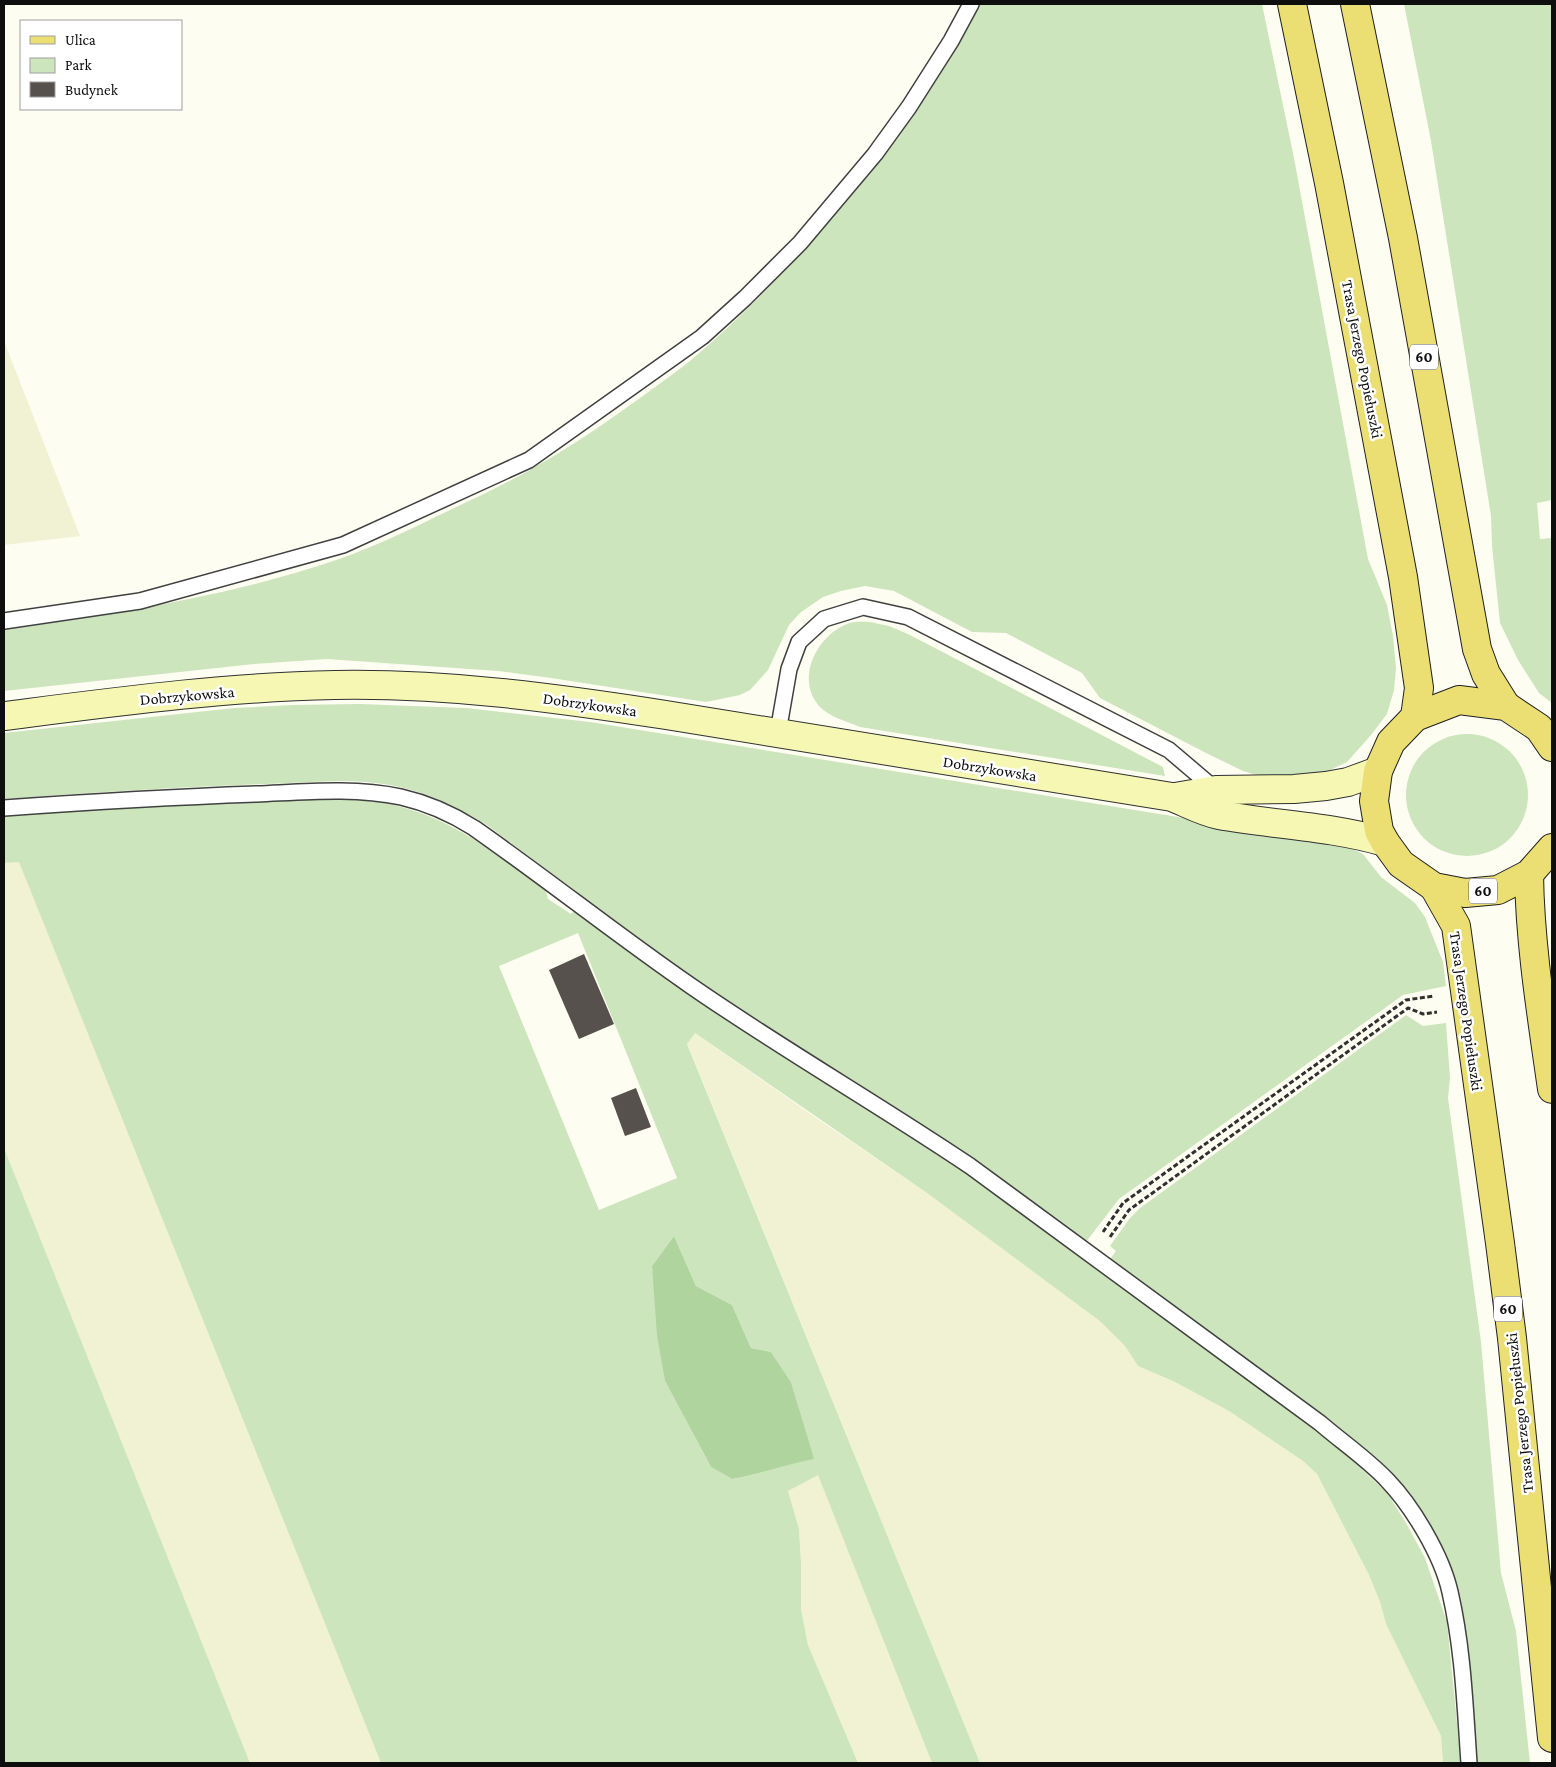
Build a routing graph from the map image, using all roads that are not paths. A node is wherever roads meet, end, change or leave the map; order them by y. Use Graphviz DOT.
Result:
graph roads {
  1 [pos="971,4"];
  2 [pos="1292,4"];
  3 [pos="1355,4"];
  4 [pos="4,621"];
  5 [pos="1506,706"];
  6 [pos="4,716"];
  7 [pos="1415,717"];
  8 [pos="778,732"];
  9 [pos="1552,747"];
  10 [pos="1378,771"];
  11 [pos="1216,790"];
  12 [pos="1172,797"];
  13 [pos="4,808"];
  14 [pos="1385,842"];
  15 [pos="1552,848"];
  16 [pos="1529,874"];
  17 [pos="1434,886"];
  18 [pos="1552,1089"];
  19 [pos="1552,1738"];
  20 [pos="1469,1763"];
  1 -- 4 [label="lane"];
  2 -- 7 [label="main road, Trasa Jerzego Popiełuszki"];
  3 -- 5 [label="main road, 60"];
  5 -- 7 [label="main road, 60"];
  5 -- 9 [label="main road, 60"];
  6 -- 8 [label="main road, Dobrzykowska"];
  7 -- 10 [label="main road, 60"];
  8 -- 11 [label="lane"];
  8 -- 12 [label="main road, Dobrzykowska"];
  10 -- 11 [label="main road, Dobrzykowska"];
  10 -- 14 [label="main road, 60"];
  11 -- 12 [label="main road, Dobrzykowska"];
  12 -- 14 [label="main road, Dobrzykowska"];
  13 -- 20 [label="lane"];
  14 -- 17 [label="main road, 60"];
  15 -- 16 [label="main road, 60"];
  16 -- 17 [label="main road, 60"];
  16 -- 18 [label="main road"];
  17 -- 19 [label="main road, Trasa Jerzego Popiełuszki / 60"];
}
